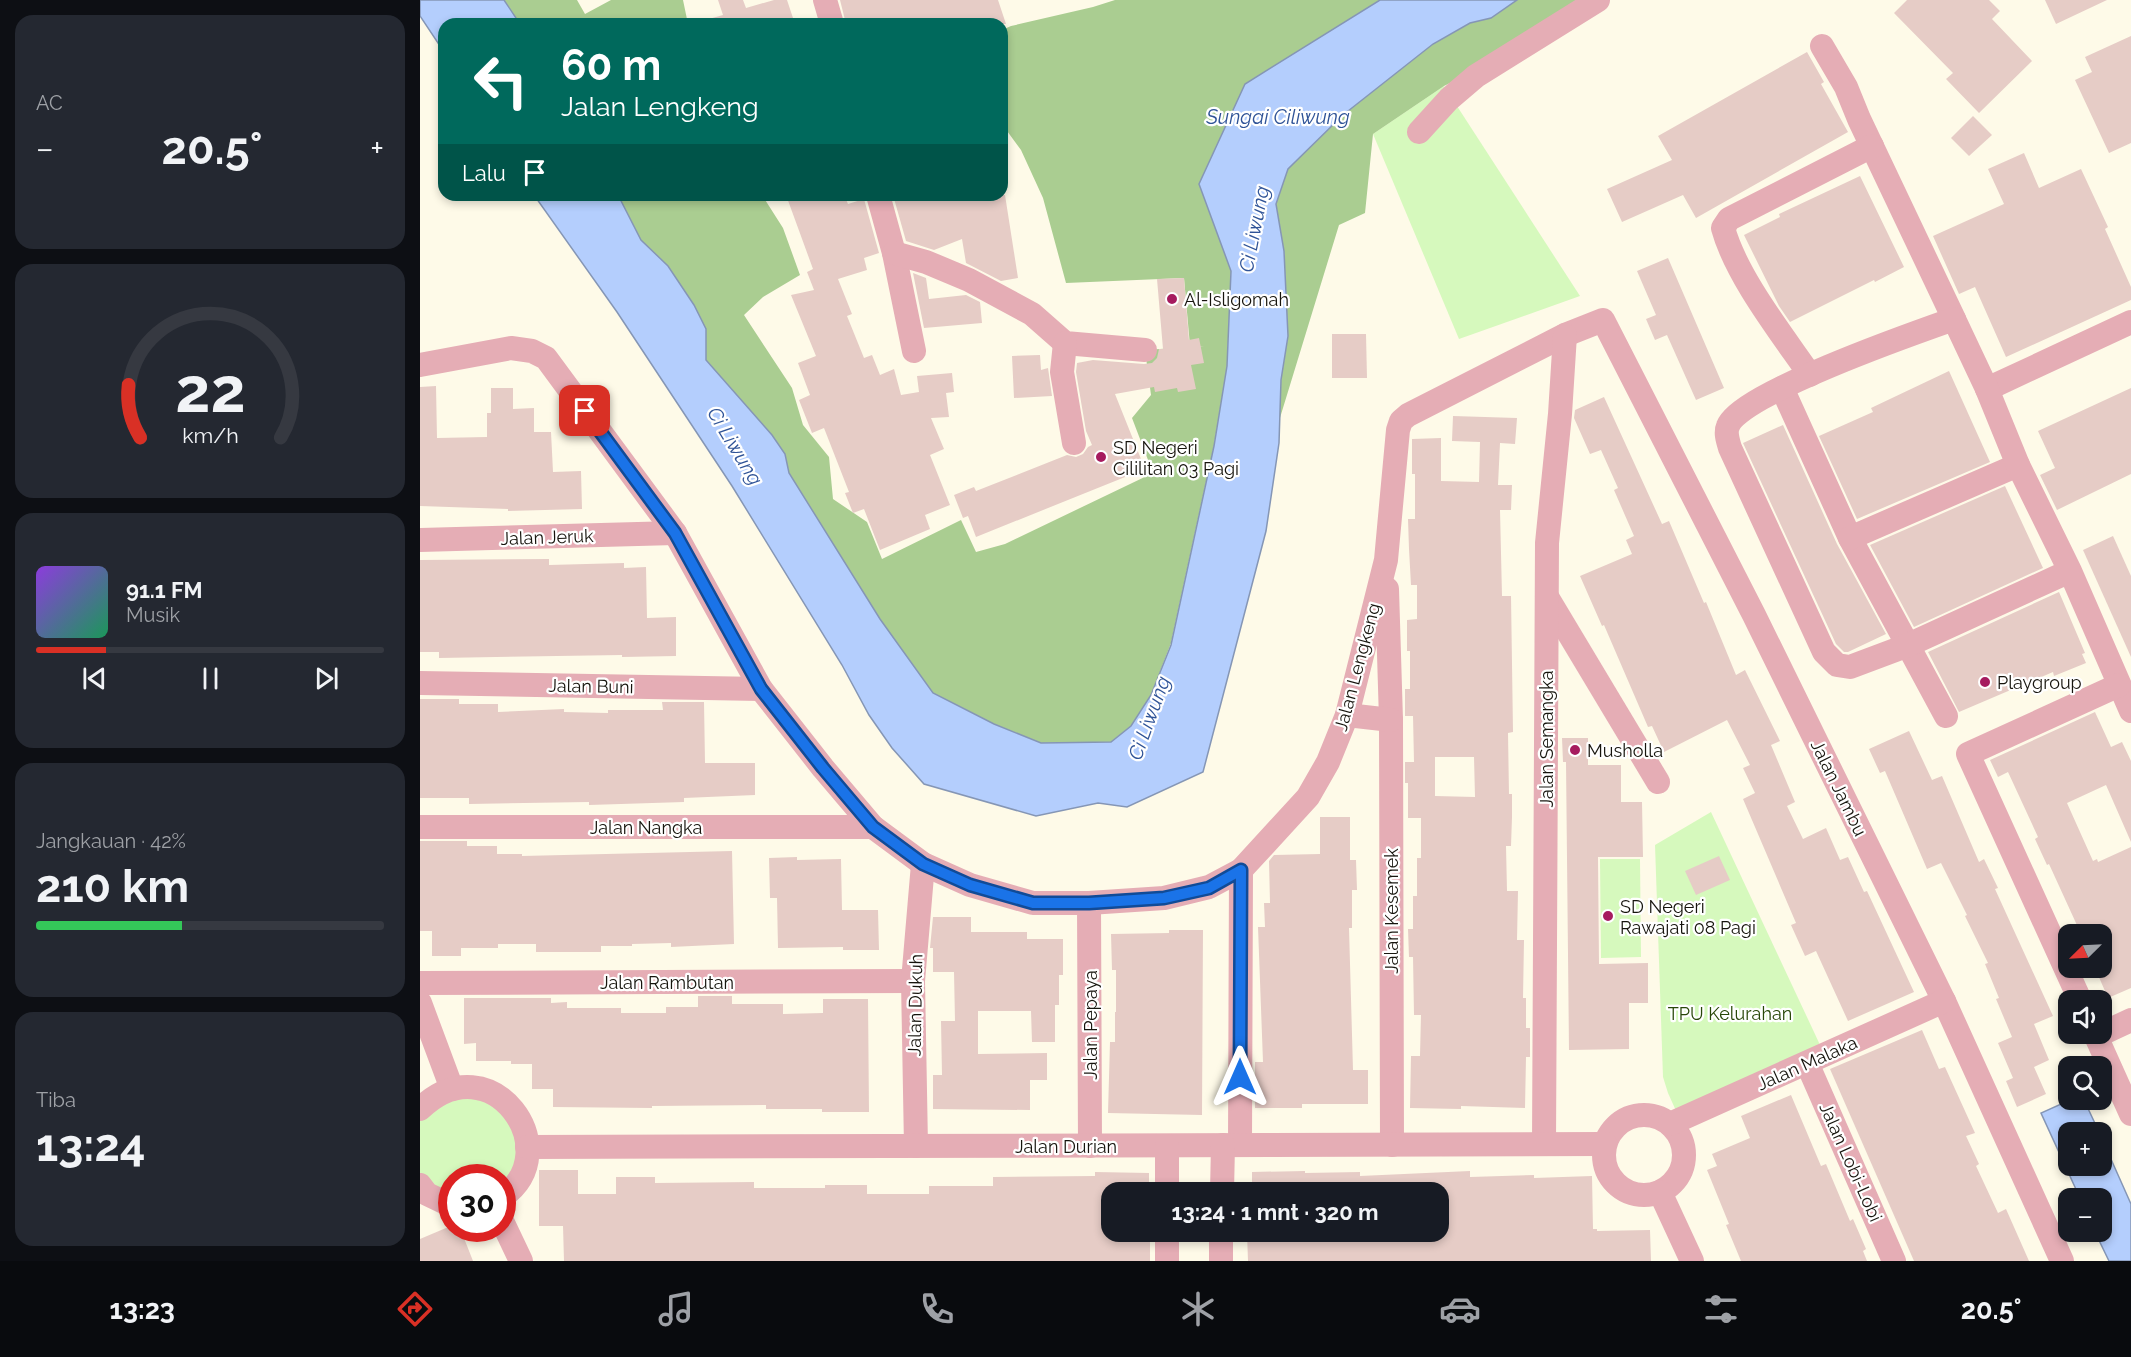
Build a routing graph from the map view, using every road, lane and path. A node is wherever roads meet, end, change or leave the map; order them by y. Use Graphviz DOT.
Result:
graph roads {
  1 [pos="825,0"];
  2 [pos="1598,0"];
  3 [pos="830,18"];
  4 [pos="1822,46"];
  5 [pos="1419,132"];
  6 [pos="1872,146"];
  7 [pos="880,201"];
  8 [pos="894,253"];
  9 [pos="1954,319"];
  10 [pos="1603,320"];
  11 [pos="2131,322"];
  12 [pos="1566,335"];
  13 [pos="1065,342"];
  14 [pos="1145,350"];
  15 [pos="914,351"];
  16 [pos="420,365"];
  17 [pos="1810,375"];
  18 [pos="1782,388"];
  19 [pos="1987,389"];
  20 [pos="1074,443"];
  21 [pos="2018,465"];
  22 [pos="675,533"];
  23 [pos="1850,538"];
  24 [pos="420,540"];
  25 [pos="1386,560"];
  26 [pos="2070,571"];
  27 [pos="1547,597"];
  28 [pos="1906,646"];
  29 [pos="420,683"];
  30 [pos="2119,685"];
  31 [pos="761,689"];
  32 [pos="2131,711"];
  33 [pos="1347,715"];
  34 [pos="1946,716"];
  35 [pos="1391,720"];
  36 [pos="1658,782"];
  37 [pos="420,827"];
  38 [pos="873,827"];
  39 [pos="923,864"];
  40 [pos="1241,870"];
  41 [pos="1089,903"];
  42 [pos="913,981"];
  43 [pos="420,983"];
  44 [pos="2075,990"];
  45 [pos="1944,1001"];
  46 [pos="420,1003"];
  47 [pos="2131,1020"];
  48 [pos="2112,1028"];
  49 [pos="2100,1044"];
  50 [pos="1807,1063"];
  51 [pos="452,1089"];
  52 [pos="420,1109"];
  53 [pos="2131,1114"];
  54 [pos="1670,1124"];
  55 [pos="1544,1144"];
  56 [pos="1605,1144"];
  57 [pos="1231,1145"];
  58 [pos="1392,1145"];
  59 [pos="916,1146"];
  60 [pos="1089,1146"];
  61 [pos="1167,1146"];
  62 [pos="527,1147"];
  63 [pos="1167,1182"];
  64 [pos="1224,1182"];
  65 [pos="516,1183"];
  66 [pos="420,1185"];
  67 [pos="1660,1192"];
  68 [pos="438,1199"];
  69 [pos="512,1242"];
  70 [pos="1167,1242"];
  71 [pos="1221,1242"];
  72 [pos="521,1261"];
  73 [pos="1167,1261"];
  74 [pos="1221,1261"];
  75 [pos="1692,1261"];
  76 [pos="1894,1261"];
  77 [pos="2062,1261"];
  1 -- 3 [label="street"];
  2 -- 5 [label="street"];
  4 -- 6 [label="street"];
  6 -- 9 [label="street"];
  6 -- 17 [label="street"];
  7 -- 8 [label="street"];
  8 -- 13 [label="street"];
  8 -- 15 [label="street"];
  9 -- 17 [label="street"];
  9 -- 19 [label="street"];
  10 -- 12 [label="street, Jalan Lengkeng"];
  10 -- 45 [label="street, Jalan Jambu"];
  11 -- 19 [label="street"];
  12 -- 25 [label="street, Jalan Lengkeng"];
  12 -- 27 [label="street, Jalan Semangka"];
  13 -- 14 [label="street"];
  13 -- 20 [label="street"];
  16 -- 22 [label="street, Jalan Lengkeng"];
  17 -- 18 [label="street"];
  18 -- 23 [label="street"];
  18 -- 28 [label="street"];
  19 -- 21 [label="street"];
  21 -- 23 [label="street"];
  21 -- 26 [label="street"];
  22 -- 24 [label="street, Jalan Jeruk"];
  22 -- 31 [label="street, Jalan Lengkeng"];
  23 -- 28 [label="street"];
  25 -- 33 [label="street, Jalan Lengkeng"];
  25 -- 35 [label="street, Jalan Lengkeng"];
  26 -- 28 [label="street"];
  26 -- 30 [label="street"];
  27 -- 36 [label="street"];
  27 -- 55 [label="street, Jalan Semangka"];
  28 -- 34 [label="street"];
  29 -- 31 [label="street, Jalan Buni"];
  30 -- 32 [label="street"];
  30 -- 44 [label="street"];
  31 -- 38 [label="street, Jalan Lengkeng"];
  33 -- 35 [label="street"];
  33 -- 40 [label="street, Jalan Lengkeng"];
  35 -- 58 [label="street, Jalan Kesemek"];
  37 -- 38 [label="street, Jalan Nangka"];
  38 -- 39 [label="street, Jalan Lengkeng"];
  39 -- 41 [label="street, Jalan Lengkeng"];
  39 -- 42 [label="street, Jalan Dukuh"];
  40 -- 41 [label="street, Jalan Lengkeng"];
  40 -- 57 [label="street"];
  41 -- 60 [label="street, Jalan Pepaya"];
  42 -- 43 [label="street, Jalan Rambutan"];
  42 -- 59 [label="street, Jalan Dukuh"];
  45 -- 50 [label="street, Jalan Malaka"];
  45 -- 77 [label="street, Jalan Jambu"];
  46 -- 51 [label="street"];
  47 -- 48 [label="street"];
  49 -- 53 [label="street"];
  50 -- 54 [label="street, Jalan Malaka"];
  50 -- 76 [label="street, Jalan Lobi-Lobi"];
  51 -- 52 [label="street"];
  51 -- 62 [label="street"];
  54 -- 56 [label="street"];
  54 -- 67 [label="street"];
  55 -- 56 [label="street, Jalan Durian"];
  55 -- 58 [label="street, Jalan Durian"];
  56 -- 67 [label="street"];
  57 -- 58 [label="street, Jalan Durian"];
  57 -- 61 [label="street, Jalan Durian"];
  57 -- 64 [label="street"];
  59 -- 60 [label="street, Jalan Durian"];
  59 -- 62 [label="street, Jalan Durian"];
  60 -- 61 [label="street, Jalan Durian"];
  61 -- 63 [label="street"];
  62 -- 65 [label="street"];
  66 -- 68 [label="street"];
  67 -- 75 [label="street"];
  69 -- 72 [label="street"];
  70 -- 73 [label="street"];
  71 -- 74 [label="street"];
}
